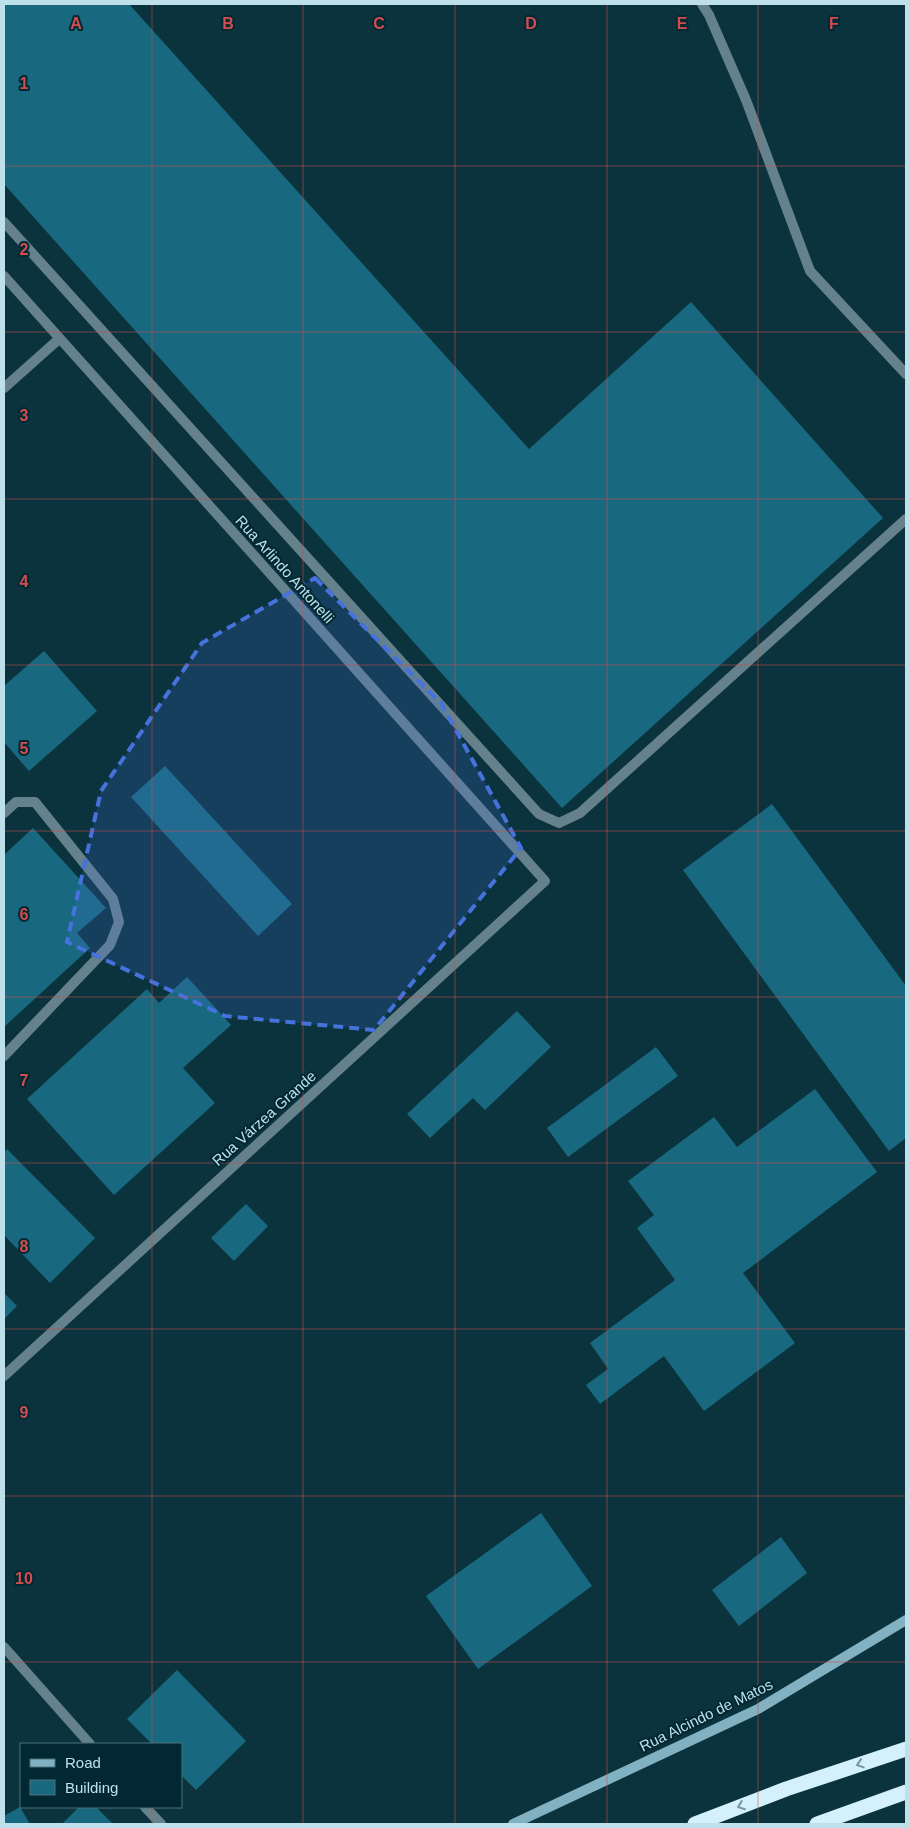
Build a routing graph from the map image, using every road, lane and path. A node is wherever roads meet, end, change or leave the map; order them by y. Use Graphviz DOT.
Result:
graph roads {
  1 [pos="702,4"];
  2 [pos="4,222"];
  3 [pos="4,276"];
  4 [pos="59,339"];
  5 [pos="906,374"];
  6 [pos="4,388"];
  7 [pos="906,519"];
  8 [pos="4,813"];
  9 [pos="545,881"];
  10 [pos="4,1056"];
  11 [pos="4,1376"];
  12 [pos="906,1620"];
  13 [pos="4,1647"];
  14 [pos="89,1743"];
  15 [pos="906,1749"];
  16 [pos="906,1792"];
  17 [pos="146,1808"];
  18 [pos="160,1824"];
  19 [pos="513,1824"];
  20 [pos="695,1824"];
  21 [pos="817,1824"];
  1 -- 5 [label="street"];
  2 -- 7 [label="street"];
  3 -- 4 [label="street, Rua Arlindo Antonelli"];
  4 -- 6 [label="street"];
  4 -- 9 [label="street, Rua Arlindo Antonelli"];
  8 -- 10 [label="street"];
  9 -- 11 [label="street, Rua Várzea Grande"];
  12 -- 19 [label="main road, Rua Alcindo de Matos"];
  13 -- 14 [label="street"];
  15 -- 20 [label="highway, one-way"];
  16 -- 21 [label="highway"];
  17 -- 18 [label="street"];
}
